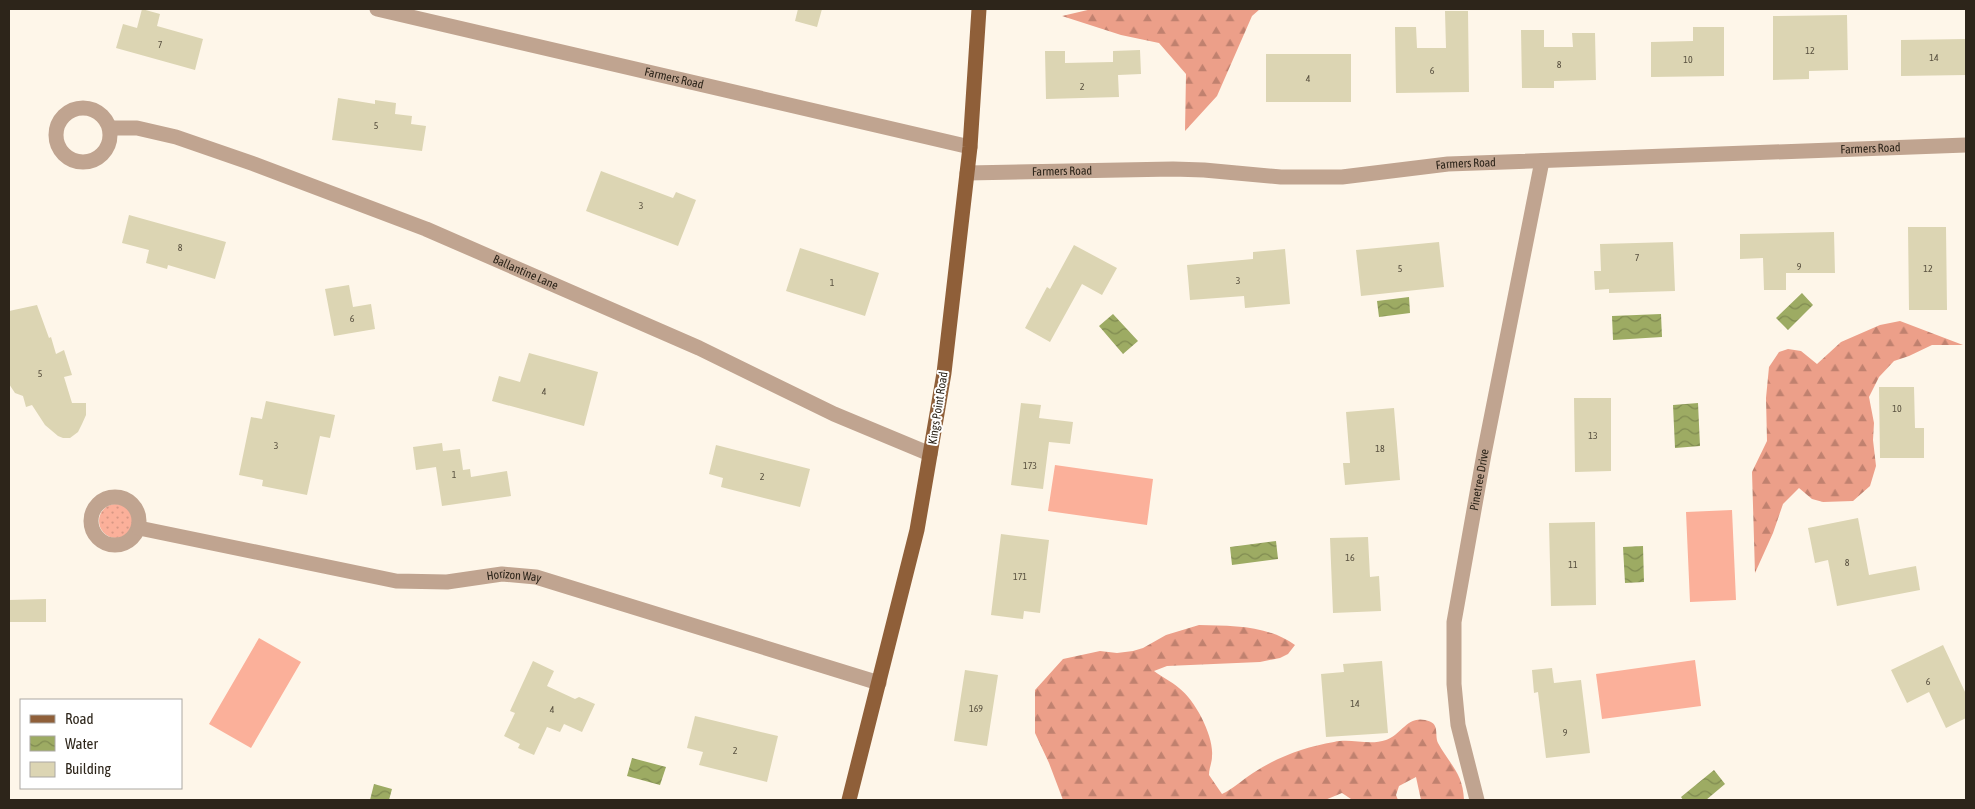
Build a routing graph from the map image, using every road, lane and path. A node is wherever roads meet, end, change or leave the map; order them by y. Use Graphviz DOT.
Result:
graph roads {
  1 [pos="378,9"];
  2 [pos="979,9"];
  3 [pos="110,128"];
  4 [pos="1966,145"];
  5 [pos="970,147"];
  6 [pos="1542,161"];
  7 [pos="967,173"];
  8 [pos="930,454"];
  9 [pos="139,528"];
  10 [pos="879,683"];
  11 [pos="849,800"];
  12 [pos="1477,800"];
  1 -- 5 [label="street, Farmers Road"];
  2 -- 5 [label="main road, Kings Point Road"];
  3 -- 8 [label="street, Ballantine Lane"];
  4 -- 6 [label="street, Farmers Road"];
  5 -- 7 [label="main road, Kings Point Road"];
  6 -- 7 [label="street, Farmers Road"];
  6 -- 12 [label="street, Pinetree Drive"];
  7 -- 8 [label="main road, Kings Point Road"];
  8 -- 10 [label="main road, Kings Point Road"];
  9 -- 10 [label="street, Horizon Way"];
  10 -- 11 [label="main road, Kings Point Road"];
}
